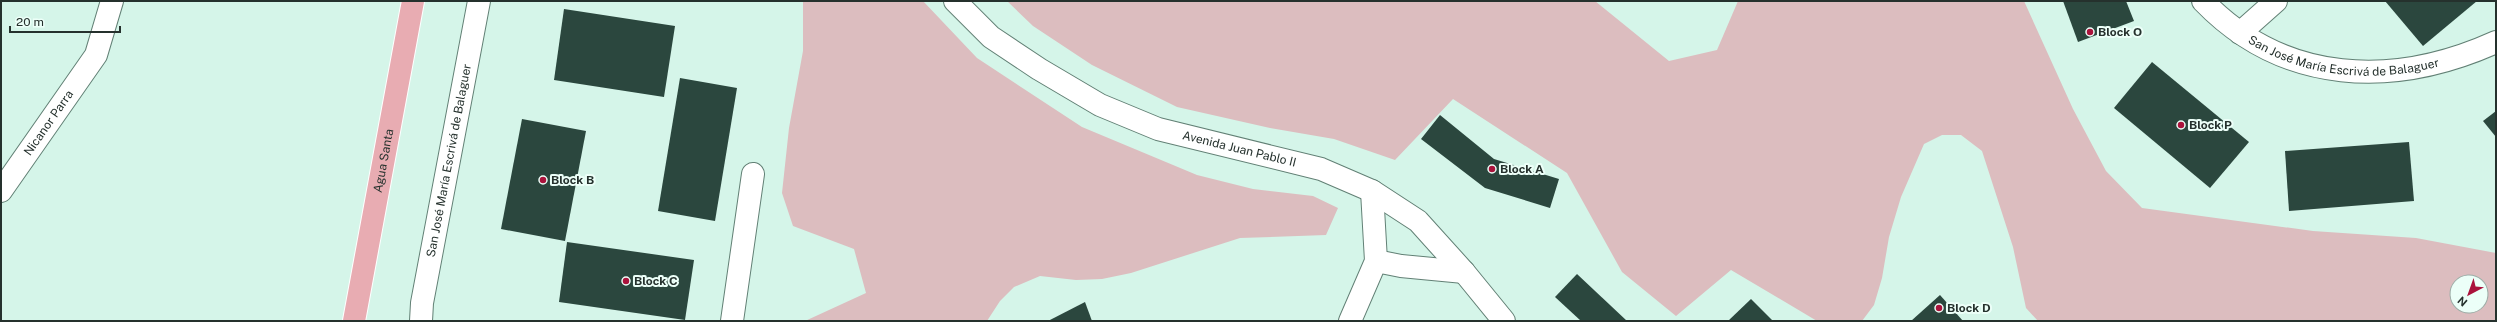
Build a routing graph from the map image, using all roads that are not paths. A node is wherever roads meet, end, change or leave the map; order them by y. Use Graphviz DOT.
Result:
graph roads {
  1 [pos="112,1"];
  2 [pos="413,1"];
  3 [pos="479,1"];
  4 [pos="955,1"];
  5 [pos="2203,1"];
  6 [pos="2276,1"];
  7 [pos="2240,33"];
  8 [pos="2496,42"];
  9 [pos="753,174"];
  10 [pos="1372,191"];
  11 [pos="1,192"];
  12 [pos="1376,262"];
  13 [pos="1464,272"];
  14 [pos="354,321"];
  15 [pos="421,321"];
  16 [pos="732,321"];
  17 [pos="1350,321"];
  18 [pos="1504,321"];
  1 -- 11 [label="street, Nicanor Parra"];
  2 -- 14 [label="main road, Agua Santa"];
  3 -- 15 [label="street, San José María Escrivá de Balaguer"];
  4 -- 10 [label="street, Avenida Juan Pablo II"];
  5 -- 7 [label="street, San José María Escrivá de Balaguer"];
  6 -- 7 [label="street"];
  7 -- 8 [label="street, San José María Escrivá de Balaguer"];
  9 -- 16 [label="street"];
  10 -- 12 [label="street"];
  10 -- 13 [label="street, Avenida Juan Pablo II"];
  12 -- 13 [label="street"];
  12 -- 17 [label="street"];
  13 -- 18 [label="street, Avenida Juan Pablo II"];
}
